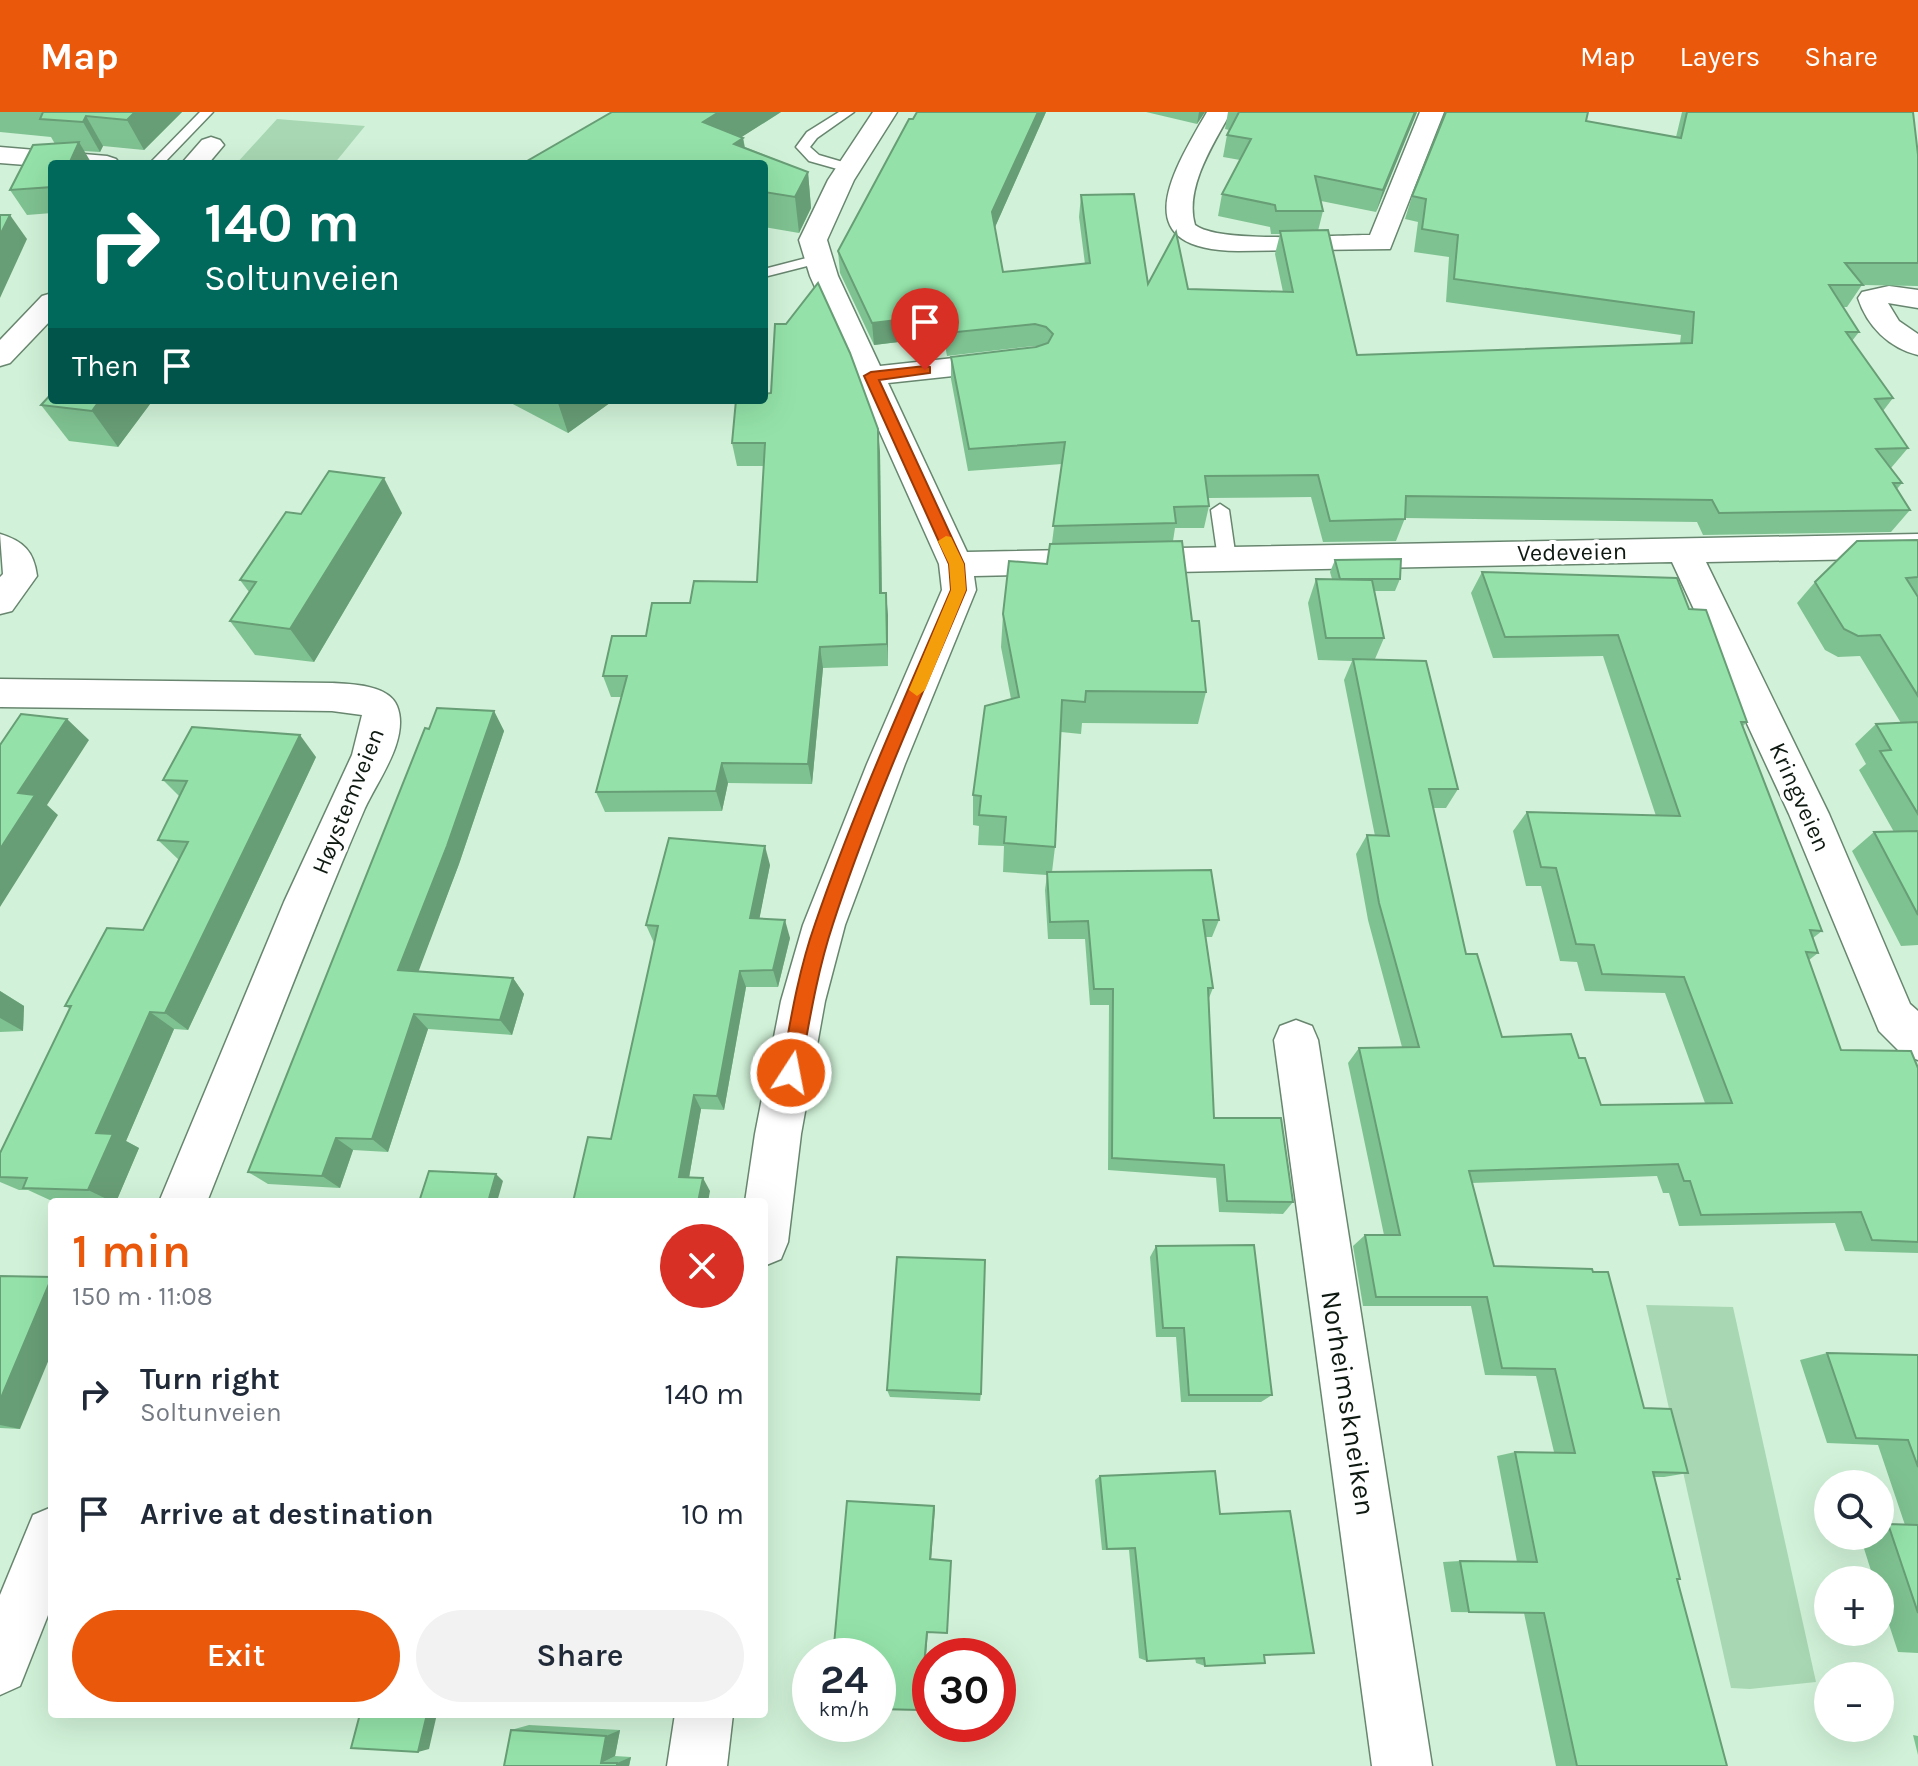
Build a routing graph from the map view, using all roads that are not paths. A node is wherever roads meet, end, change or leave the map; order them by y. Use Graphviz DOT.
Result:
graph roads {
  1 [pos="207,112"];
  2 [pos="848,112"];
  3 [pos="885,112"];
  4 [pos="1219,112"];
  5 [pos="1432,112"];
  6 [pos="0,155"];
  7 [pos="59,160"];
  8 [pos="160,160"];
  9 [pos="848,168"];
  10 [pos="818,259"];
  11 [pos="768,272"];
  12 [pos="1918,299"];
  13 [pos="48,306"];
  14 [pos="1918,346"];
  15 [pos="0,357"];
  16 [pos="1034,358"];
  17 [pos="871,376"];
  18 [pos="1220,510"];
  19 [pos="0,546"];
  20 [pos="1918,546"];
  21 [pos="1683,550"];
  22 [pos="1227,559"];
  23 [pos="956,564"];
  24 [pos="0,602"];
  25 [pos="0,693"];
  26 [pos="1296,1040"];
  27 [pos="1918,1040"];
  28 [pos="185,1198"];
  29 [pos="768,1211"];
  30 [pos="48,1544"];
  31 [pos="0,1666"];
  32 [pos="703,1718"];
  33 [pos="697,1766"];
  34 [pos="1402,1766"];
  1 -- 8 [label="lane"];
  2 -- 9 [label="lane"];
  3 -- 9 [label="street"];
  4 -- 5 [label="street"];
  6 -- 7 [label="street"];
  9 -- 10 [label="street"];
  10 -- 11 [label="lane"];
  10 -- 17 [label="street"];
  12 -- 14 [label="street"];
  13 -- 15 [label="street"];
  16 -- 17 [label="street"];
  17 -- 23 [label="street"];
  18 -- 22 [label="lane"];
  19 -- 24 [label="street"];
  20 -- 21 [label="street, Vedeveien"];
  21 -- 22 [label="street, Vedeveien"];
  21 -- 27 [label="street, Kringveien"];
  22 -- 23 [label="street, Vedeveien"];
  23 -- 29 [label="street"];
  25 -- 28 [label="street, Høystemveien"];
  26 -- 34 [label="street, Norheimskneiken"];
  30 -- 31 [label="street"];
  32 -- 33 [label="street"];
}
